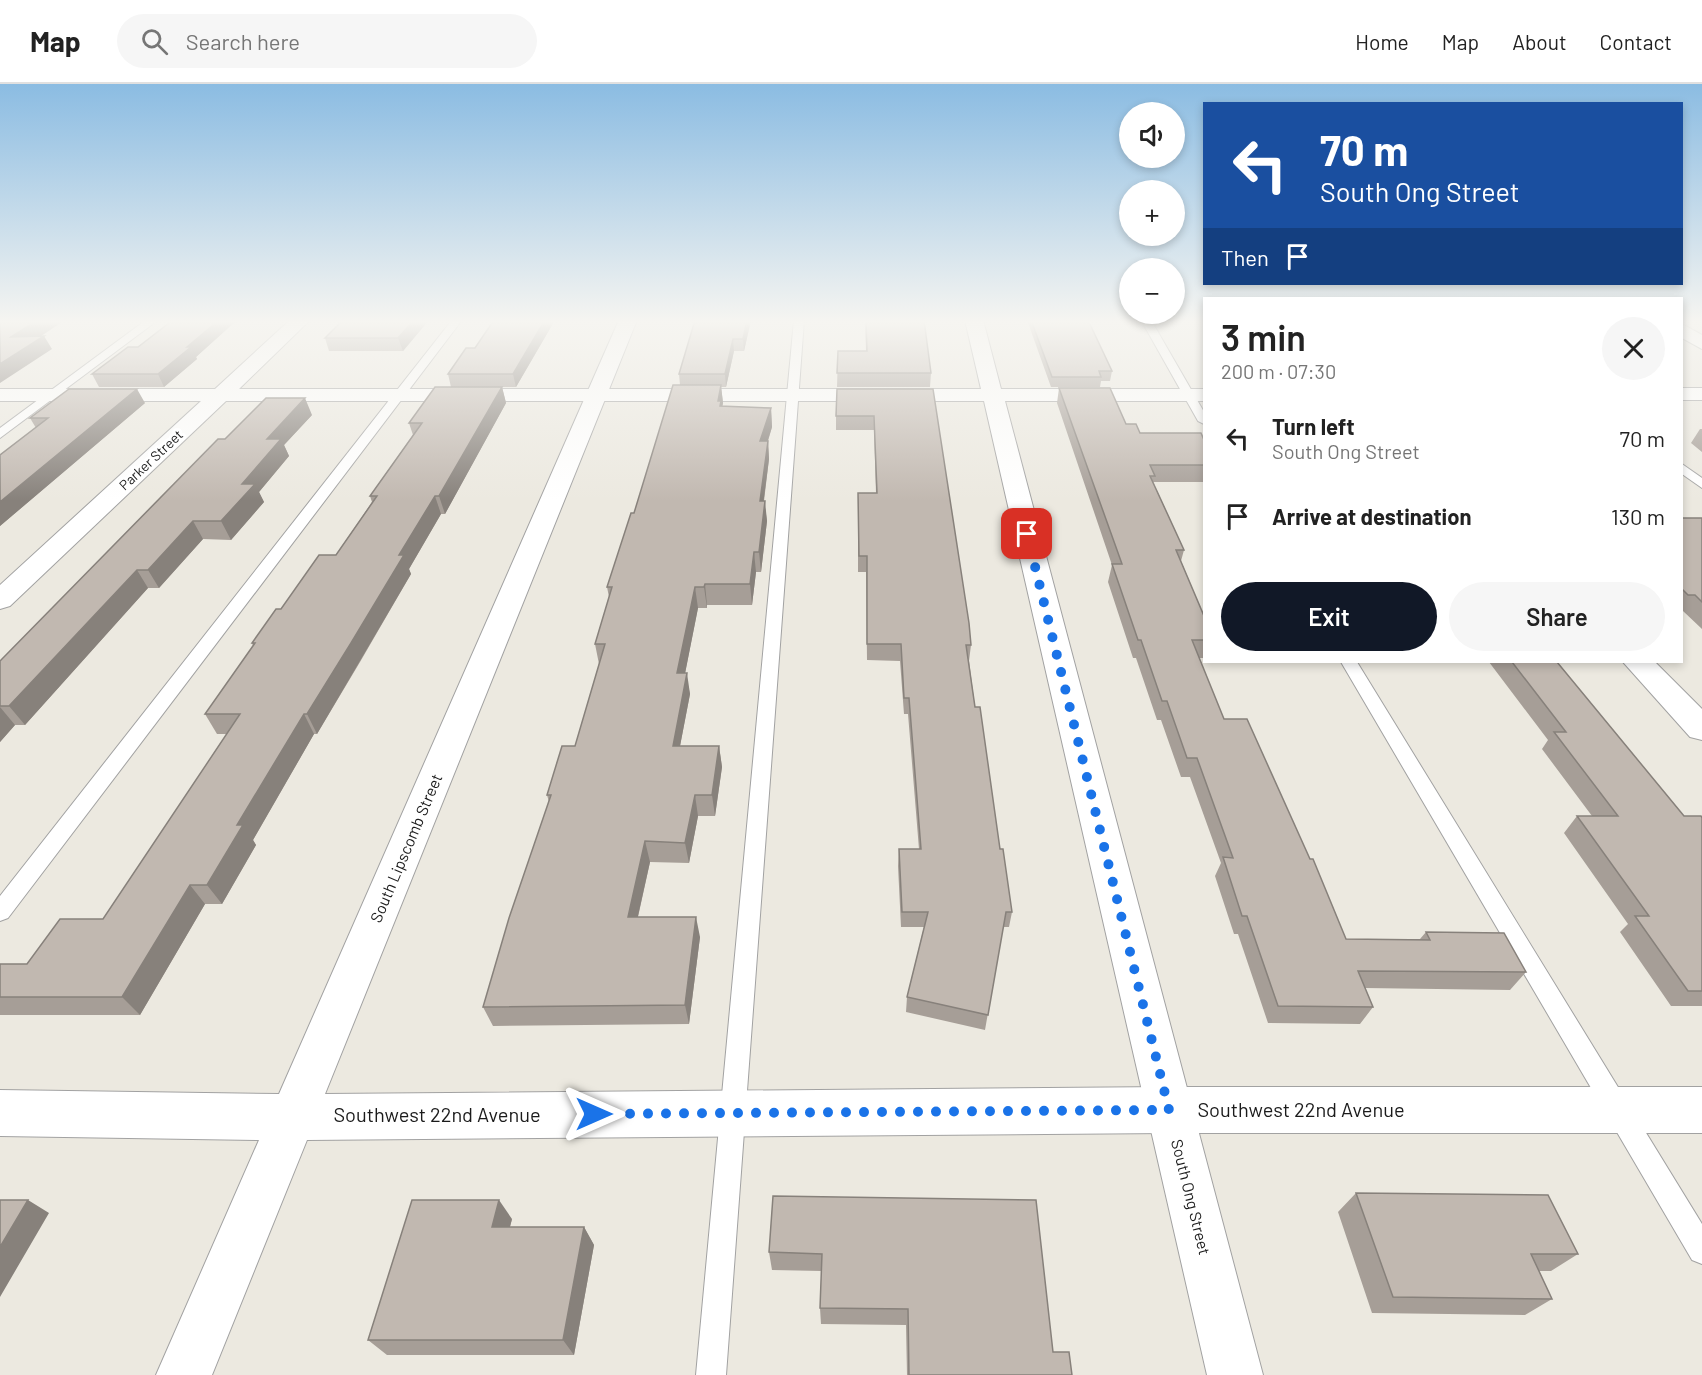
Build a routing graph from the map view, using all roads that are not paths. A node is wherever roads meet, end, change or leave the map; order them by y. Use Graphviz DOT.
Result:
graph roads {
  1 [pos="73,380"];
  2 [pos="237,380"];
  3 [pos="412,380"];
  4 [pos="602,380"];
  5 [pos="793,380"];
  6 [pos="989,380"];
  7 [pos="1187,380"];
  8 [pos="1683,394"];
  9 [pos="1702,394"];
  10 [pos="0,395"];
  11 [pos="596,395"];
  12 [pos="791,395"];
  13 [pos="1197,395"];
  14 [pos="52,396"];
  15 [pos="220,396"];
  16 [pos="400,396"];
  17 [pos="993,396"];
  18 [pos="1203,417"];
  19 [pos="0,434"];
  20 [pos="1683,469"];
  21 [pos="1702,484"];
  22 [pos="0,600"];
  23 [pos="1350,663"];
  24 [pos="1639,663"];
  25 [pos="1702,729"];
  26 [pos="0,912"];
  27 [pos="1169,1110"];
  28 [pos="1619,1110"];
  29 [pos="1702,1110"];
  30 [pos="0,1113"];
  31 [pos="733,1113"];
  32 [pos="293,1117"];
  33 [pos="1702,1250"];
  34 [pos="184,1375"];
  35 [pos="711,1375"];
  36 [pos="1235,1375"];
  1 -- 14 [label="lane"];
  2 -- 15 [label="street, Parker Street"];
  3 -- 16 [label="lane"];
  4 -- 11 [label="street, South Lipscomb Street"];
  5 -- 12 [label="lane"];
  6 -- 17 [label="street, South Ong Street"];
  7 -- 13 [label="lane"];
  8 -- 9 [label="street"];
  10 -- 14 [label="street"];
  11 -- 12 [label="street"];
  11 -- 16 [label="street"];
  11 -- 32 [label="street, South Lipscomb Street"];
  12 -- 17 [label="street"];
  12 -- 31 [label="lane"];
  13 -- 17 [label="street"];
  13 -- 18 [label="lane"];
  14 -- 15 [label="street"];
  14 -- 19 [label="lane"];
  15 -- 16 [label="street"];
  15 -- 22 [label="street, Parker Street"];
  16 -- 26 [label="lane"];
  17 -- 27 [label="street, South Ong Street"];
  20 -- 21 [label="lane"];
  23 -- 28 [label="lane"];
  24 -- 25 [label="street"];
  27 -- 28 [label="street, Southwest 22nd Avenue"];
  27 -- 31 [label="street, Southwest 22nd Avenue"];
  27 -- 36 [label="street, South Ong Street"];
  28 -- 29 [label="street, Southwest 22nd Avenue"];
  28 -- 33 [label="lane"];
  30 -- 32 [label="street, Southwest 22nd Avenue"];
  31 -- 32 [label="street, Southwest 22nd Avenue"];
  31 -- 35 [label="lane"];
  32 -- 34 [label="street, South Lipscomb Street"];
}
